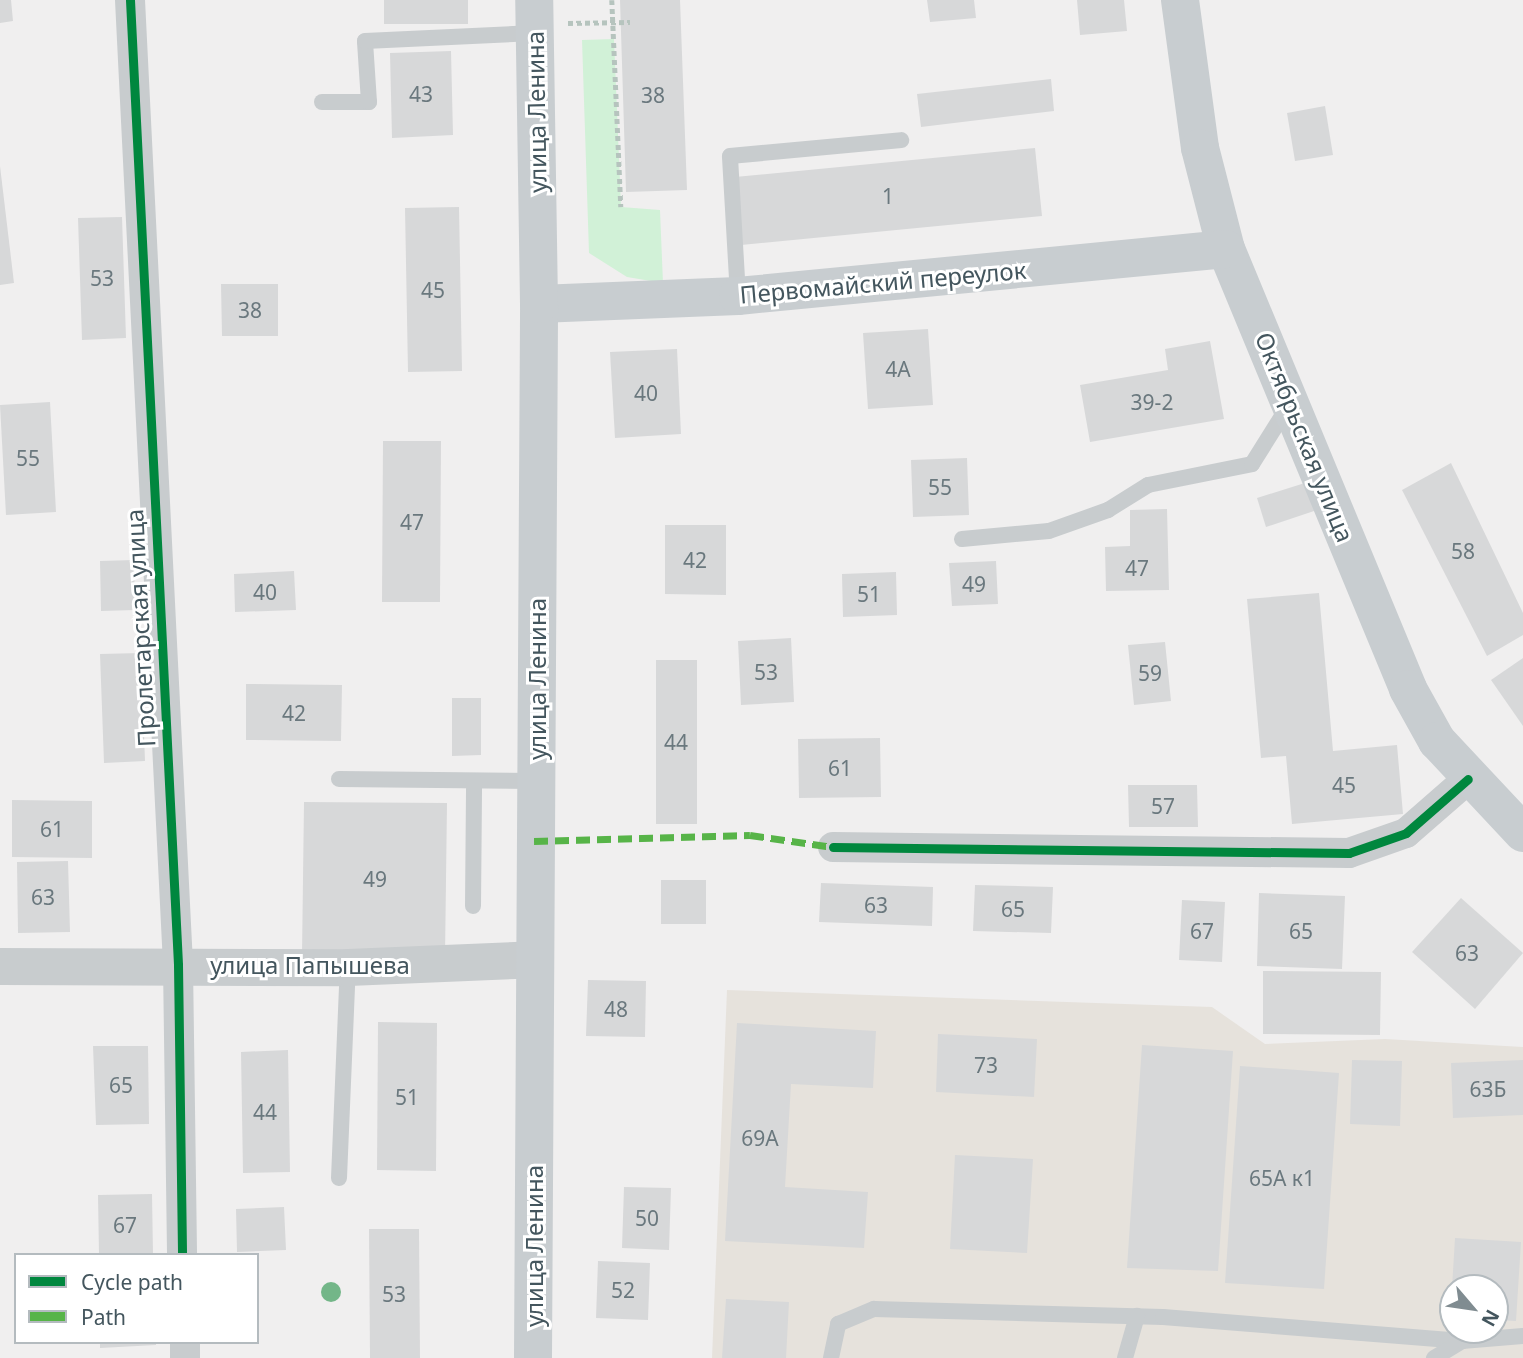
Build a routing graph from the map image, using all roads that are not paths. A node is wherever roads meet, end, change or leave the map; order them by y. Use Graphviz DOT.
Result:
graph roads {
  1 [pos="130,0"];
  2 [pos="1180,0"];
  3 [pos="534,19"];
  4 [pos="323,102"];
  5 [pos="901,140"];
  6 [pos="1226,249"];
  7 [pos="738,296"];
  8 [pos="539,304"];
  9 [pos="1291,400"];
  10 [pos="962,539"];
  11 [pos="340,779"];
  12 [pos="1468,779"];
  13 [pos="537,780"];
  14 [pos="474,781"];
  15 [pos="1523,833"];
  16 [pos="833,847"];
  17 [pos="473,906"];
  18 [pos="535,959"];
  19 [pos="178,965"];
  20 [pos="0,966"];
  21 [pos="348,967"];
  22 [pos="339,1178"];
  23 [pos="182,1253"];
  24 [pos="1137,1316"];
  25 [pos="1439,1339"];
  26 [pos="1457,1344"];
  27 [pos="533,1358"];
  28 [pos="831,1358"];
  29 [pos="1125,1358"];
  30 [pos="1434,1358"];
  1 -- 19 [label="street, Пролетарская улица"];
  2 -- 6 [label="main road, Октябрьская улица"];
  3 -- 4 [label="lane"];
  3 -- 8 [label="main road, улица Ленина"];
  5 -- 7 [label="lane"];
  6 -- 7 [label="main road, Первомайский переулок"];
  6 -- 9 [label="main road, Октябрьская улица"];
  7 -- 8 [label="main road, Первомайский переулок"];
  8 -- 13 [label="main road, улица Ленина"];
  9 -- 10 [label="lane"];
  9 -- 12 [label="main road, Октябрьская улица"];
  11 -- 14 [label="lane"];
  12 -- 15 [label="main road, Октябрьская улица"];
  12 -- 16 [label="street"];
  13 -- 14 [label="lane"];
  13 -- 18 [label="main road, улица Ленина"];
  14 -- 17 [label="lane"];
  18 -- 21 [label="street, улица Папышева"];
  18 -- 27 [label="main road, улица Ленина"];
  19 -- 20 [label="street, улица Папышева"];
  19 -- 21 [label="street, улица Папышева"];
  19 -- 23 [label="street, Пролетарская улица"];
  21 -- 22 [label="lane"];
  24 -- 25 [label="lane"];
  24 -- 28 [label="lane"];
  24 -- 29 [label="lane"];
  26 -- 30 [label="lane"];
}
